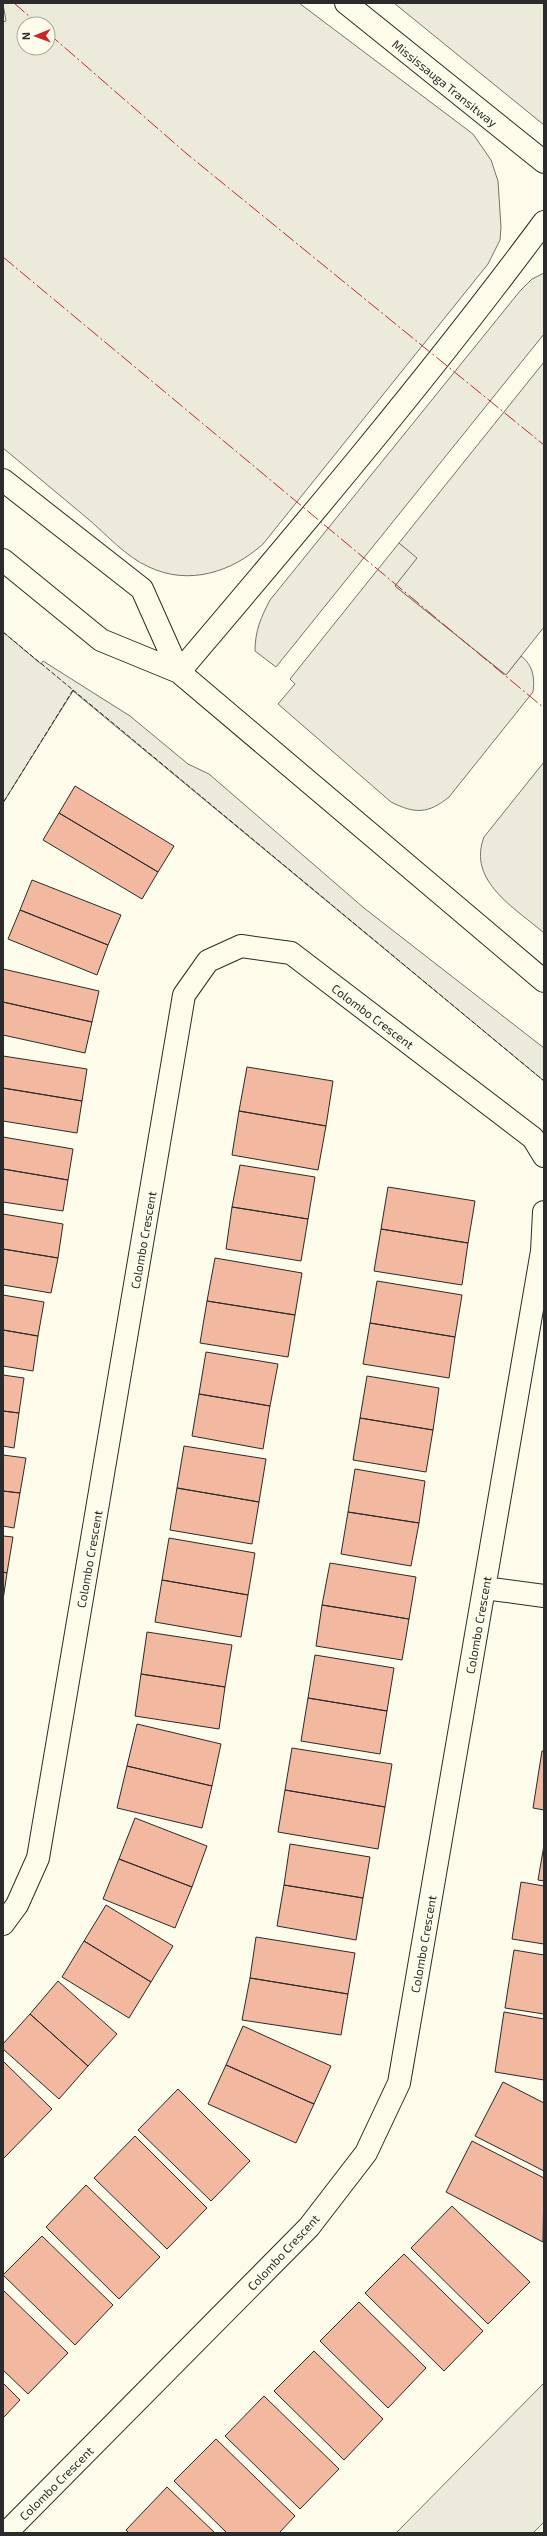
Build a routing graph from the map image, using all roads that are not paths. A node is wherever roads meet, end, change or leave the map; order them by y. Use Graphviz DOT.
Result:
graph roads {
  1 [pos="346,3"];
  2 [pos="544,162"];
  3 [pos="544,222"];
  4 [pos="3,480"];
  5 [pos="3,560"];
  6 [pos="180,672"];
  7 [pos="544,981"];
  8 [pos="544,1156"];
  9 [pos="544,1212"];
  10 [pos="484,1588"];
  11 [pos="544,1596"];
  12 [pos="3,1924"];
  13 [pos="6,2533"];
  1 -- 2 [label="street, Mississauga Transitway"];
  3 -- 6 [label="street"];
  4 -- 6 [label="street"];
  5 -- 6 [label="street"];
  6 -- 7 [label="street"];
  8 -- 12 [label="street, Colombo Crescent"];
  9 -- 10 [label="street, Colombo Crescent"];
  10 -- 11 [label="street"];
  10 -- 13 [label="street, Colombo Crescent"];
}
